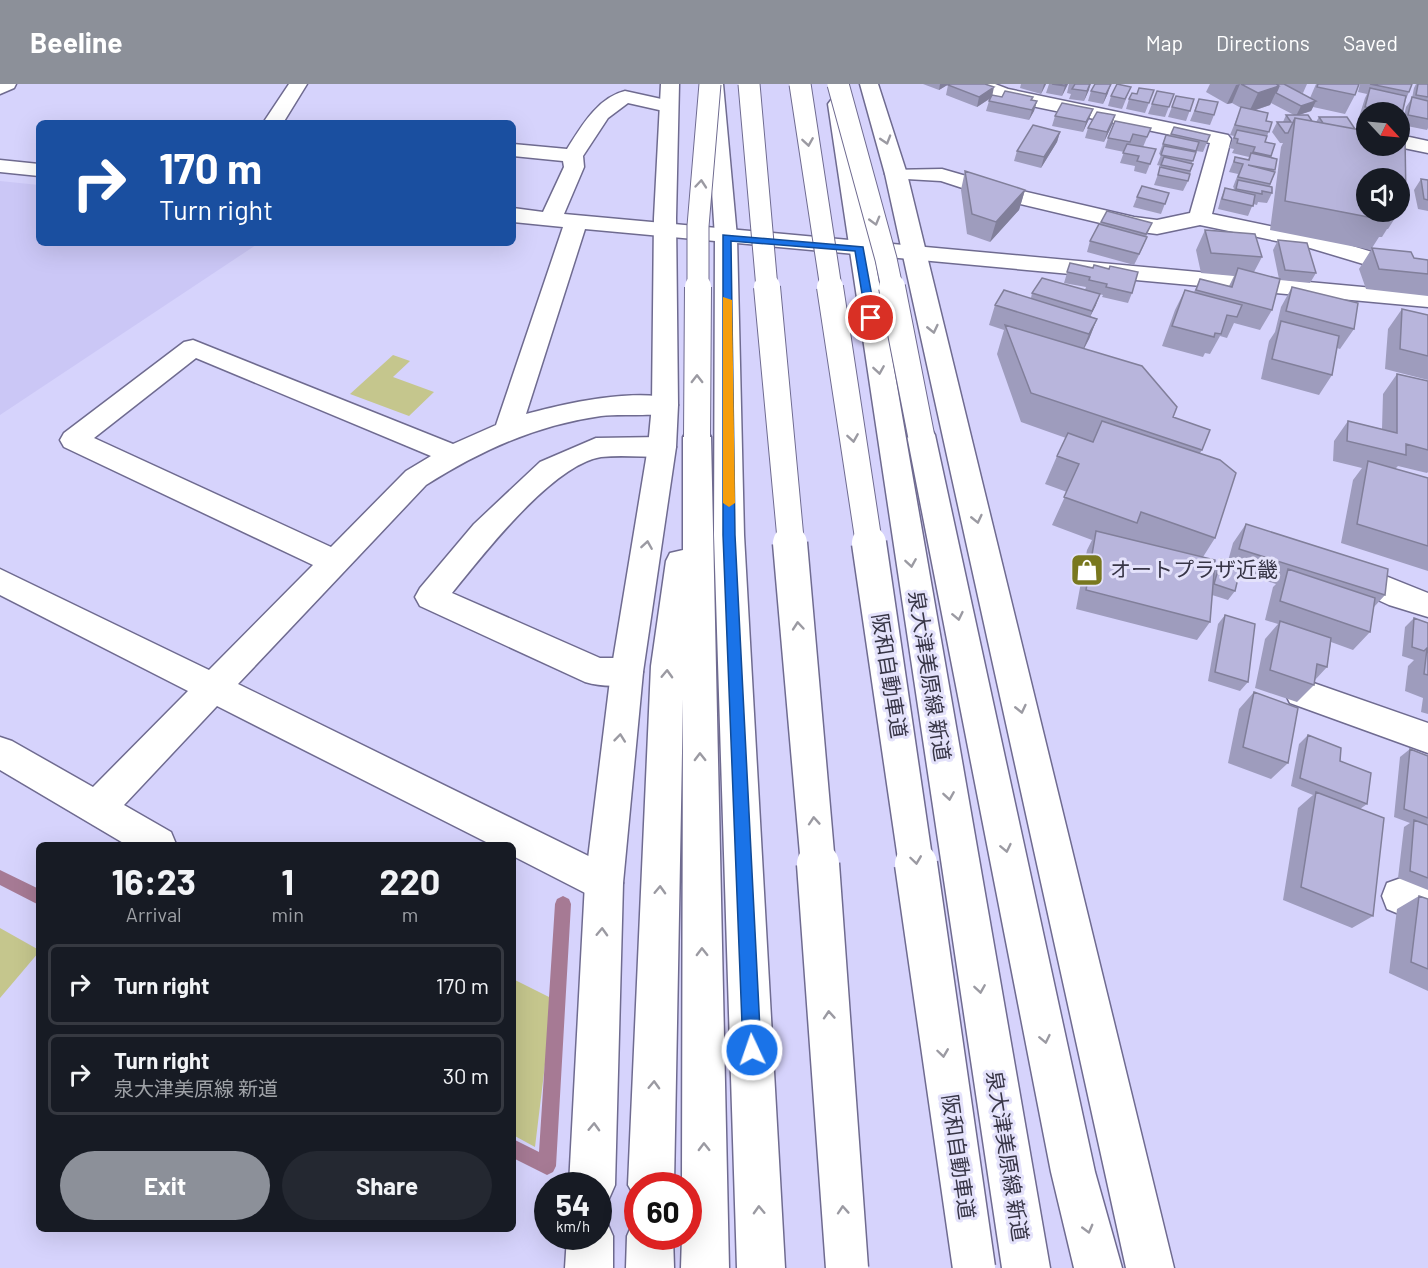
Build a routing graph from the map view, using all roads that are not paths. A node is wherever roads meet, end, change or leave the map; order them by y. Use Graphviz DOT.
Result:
graph roads {
  1 [pos="7,84"];
  2 [pos="298,84"];
  3 [pos="712,84"];
  4 [pos="748,84"];
  5 [pos="800,84"];
  6 [pos="836,84"];
  7 [pos="869,84"];
  8 [pos="978,84"];
  9 [pos="0,88"];
  10 [pos="669,95"];
  11 [pos="282,120"];
  12 [pos="1410,143"];
  13 [pos="1428,147"];
  14 [pos="516,150"];
  15 [pos="573,156"];
  16 [pos="0,166"];
  17 [pos="36,170"];
  18 [pos="896,174"];
  19 [pos="516,215"];
  20 [pos="1200,218"];
  21 [pos="551,219"];
  22 [pos="576,222"];
  23 [pos="665,231"];
  24 [pos="726,237"];
  25 [pos="860,249"];
  26 [pos="915,254"];
  27 [pos="1428,278"];
  28 [pos="1428,300"];
  29 [pos="665,405"];
  30 [pos="508,428"];
  31 [pos="697,437"];
  32 [pos="662,447"];
  33 [pos="452,454"];
  34 [pos="1316,559"];
  35 [pos="335,562"];
  36 [pos="0,581"];
  37 [pos="1428,605"];
  38 [pos="627,672"];
  39 [pos="213,689"];
  40 [pos="1302,693"];
  41 [pos="1428,738"];
  42 [pos="0,752"];
  43 [pos="97,808"];
  44 [pos="155,842"];
  45 [pos="604,883"];
  46 [pos="593,1172"];
  47 [pos="651,1172"];
  48 [pos="590,1250"];
  49 [pos="650,1250"];
  50 [pos="589,1268"];
  51 [pos="650,1268"];
  52 [pos="705,1268"];
  53 [pos="761,1268"];
  54 [pos="847,1268"];
  55 [pos="974,1268"];
  56 [pos="1026,1268"];
  57 [pos="1098,1268"];
  58 [pos="1150,1268"];
  1 -- 9 [label="main road"];
  2 -- 11 [label="main road"];
  3 -- 24 [label="main road"];
  31 -- 3 [label="main road, one-way, bridge"];
  54 -- 4 [label="main road, one-way, bridge"];
  5 -- 55 [label="main road, 阪和自動車道, one-way, bridge"];
  6 -- 25 [label="main road, 泉大津美原線 新道"];
  6 -- 57 [label="main road, one-way, bridge"];
  7 -- 18 [label="main road, one-way"];
  8 -- 20 [label="main road"];
  10 -- 15 [label="main road"];
  10 -- 23 [label="main road"];
  12 -- 13 [label="main road"];
  14 -- 15 [label="main road"];
  15 -- 21 [label="main road"];
  16 -- 17 [label="main road"];
  18 -- 20 [label="main road"];
  18 -- 26 [label="main road"];
  19 -- 21 [label="main road"];
  20 -- 27 [label="main road"];
  21 -- 22 [label="main road"];
  22 -- 23 [label="main road"];
  22 -- 30 [label="main road"];
  23 -- 24 [label="main road"];
  23 -- 29 [label="main road"];
  24 -- 25 [label="main road"];
  53 -- 24 [label="main road, one-way"];
  25 -- 26 [label="main road"];
  25 -- 56 [label="main road, 泉大津美原線 新道, one-way"];
  26 -- 28 [label="main road"];
  26 -- 58 [label="main road, one-way"];
  29 -- 30 [label="main road"];
  29 -- 32 [label="main road"];
  30 -- 33 [label="main road"];
  47 -- 31 [label="main road, one-way"];
  52 -- 31 [label="main road, one-way"];
  38 -- 32 [label="main road, one-way"];
  32 -- 38 [label="main road"];
  33 -- 35 [label="main road"];
  33 -- 35 [label="main road"];
  34 -- 37 [label="main road"];
  35 -- 39 [label="main road"];
  36 -- 39 [label="main road"];
  45 -- 38 [label="main road, one-way"];
  39 -- 43 [label="main road"];
  39 -- 45 [label="main road"];
  40 -- 41 [label="main road"];
  42 -- 43 [label="main road"];
  43 -- 44 [label="main road"];
  46 -- 45 [label="main road, one-way"];
  48 -- 50 [label="main road"];
  49 -- 51 [label="main road"];
}
